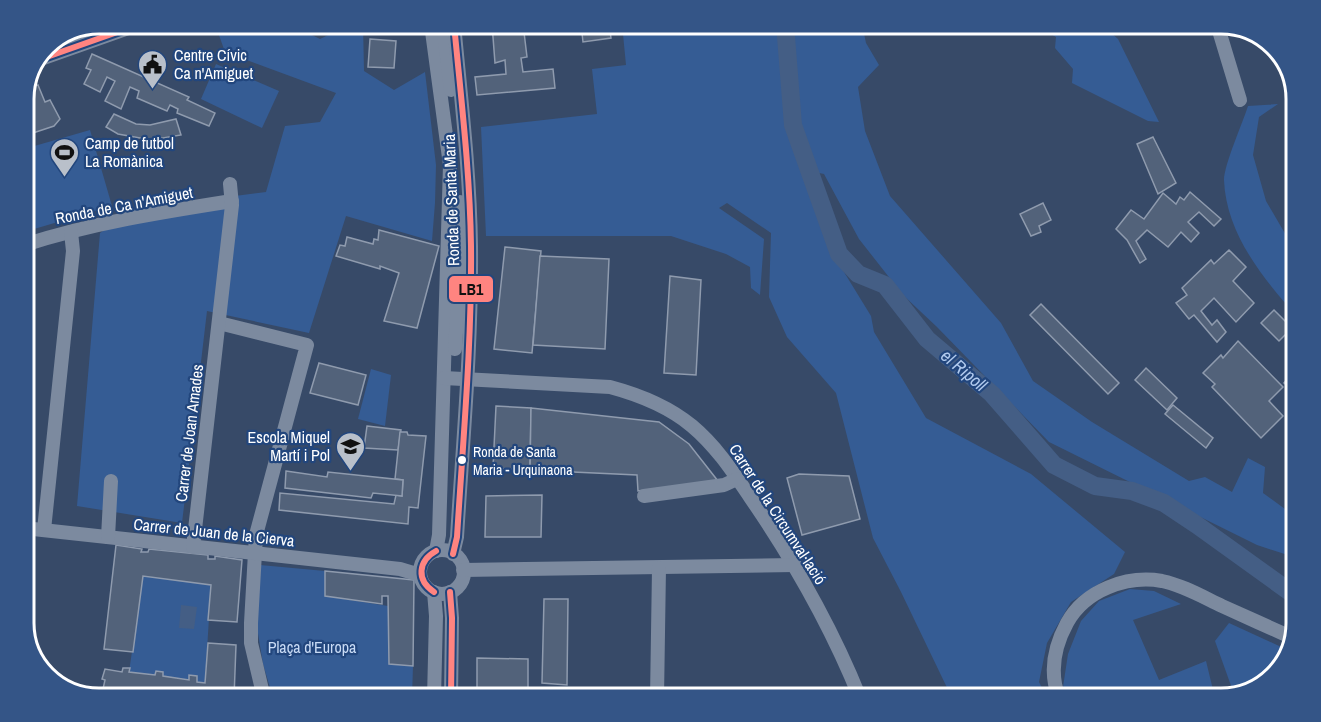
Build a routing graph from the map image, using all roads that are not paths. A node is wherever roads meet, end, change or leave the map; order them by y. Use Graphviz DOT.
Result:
graph roads {
  1 [pos="111,34"];
  2 [pos="432,34"];
  3 [pos="444,34"];
  4 [pos="455,34"];
  5 [pos="1220,34"];
  6 [pos="54,54"];
  7 [pos="1240,100"];
  8 [pos="230,184"];
  9 [pos="232,201"];
  10 [pos="72,232"];
  11 [pos="35,242"];
  12 [pos="219,323"];
  13 [pos="455,349"];
  14 [pos="444,378"];
  15 [pos="466,378"];
  16 [pos="452,398"];
  17 [pos="737,479"];
  18 [pos="111,481"];
  19 [pos="644,496"];
  20 [pos="35,529"];
  21 [pos="44,530"];
  22 [pos="108,537"];
  23 [pos="193,547"];
  24 [pos="255,553"];
  25 [pos="440,554"];
  26 [pos="795,565"];
  27 [pos="400,568"];
  28 [pos="659,568"];
  29 [pos="463,570"];
  30 [pos="420,575"];
  31 [pos="442,593"];
  32 [pos="1285,634"];
  33 [pos="261,687"];
  34 [pos="434,687"];
  35 [pos="441,687"];
  36 [pos="451,687"];
  37 [pos="657,687"];
  38 [pos="855,687"];
  39 [pos="1054,687"];
  1 -- 6 [label="street"];
  2 -- 14 [label="street, Ronda de Santa Maria"];
  3 -- 13 [label="street, Ronda de Santa Maria"];
  4 -- 15 [label="street, Ronda de Santa Maria"];
  5 -- 7 [label="street"];
  8 -- 9 [label="street, Carrer de Joan Amades"];
  9 -- 10 [label="street, Ronda de Ca n'Amiguet"];
  9 -- 12 [label="street, Carrer de Joan Amades"];
  10 -- 11 [label="street, Ronda de Ca n'Amiguet"];
  10 -- 21 [label="street"];
  12 -- 23 [label="street, Carrer de Joan Amades"];
  12 -- 24 [label="street"];
  14 -- 15 [label="street, Carrer de la Circumval·lació"];
  14 -- 25 [label="street, Ronda de Santa Maria"];
  15 -- 17 [label="street, Carrer de la Circumval·lació"];
  15 -- 25 [label="street, Ronda de Santa Maria"];
  16 -- 25 [label="street"];
  17 -- 19 [label="street"];
  17 -- 26 [label="street, Carrer de la Circumval·lació"];
  18 -- 22 [label="street"];
  20 -- 21 [label="street, Carrer de Juan de la Cierva"];
  21 -- 22 [label="street, Carrer de Juan de la Cierva"];
  22 -- 23 [label="street, Carrer de Juan de la Cierva"];
  23 -- 24 [label="street, Carrer de Juan de la Cierva"];
  24 -- 27 [label="street, Carrer de Juan de la Cierva"];
  24 -- 33 [label="street"];
  25 -- 27 [label="street, Carrer de Juan de la Cierva"];
  25 -- 29 [label="street"];
  25 -- 30 [label="street"];
  26 -- 28 [label="street"];
  26 -- 38 [label="street, Carrer de la Circumval·lació"];
  27 -- 30 [label="street, Carrer de Juan de la Cierva"];
  28 -- 29 [label="street"];
  28 -- 37 [label="street"];
  29 -- 31 [label="street"];
  30 -- 31 [label="street"];
  31 -- 34 [label="street"];
  31 -- 35 [label="street"];
  31 -- 36 [label="street"];
  32 -- 39 [label="street"];
}
